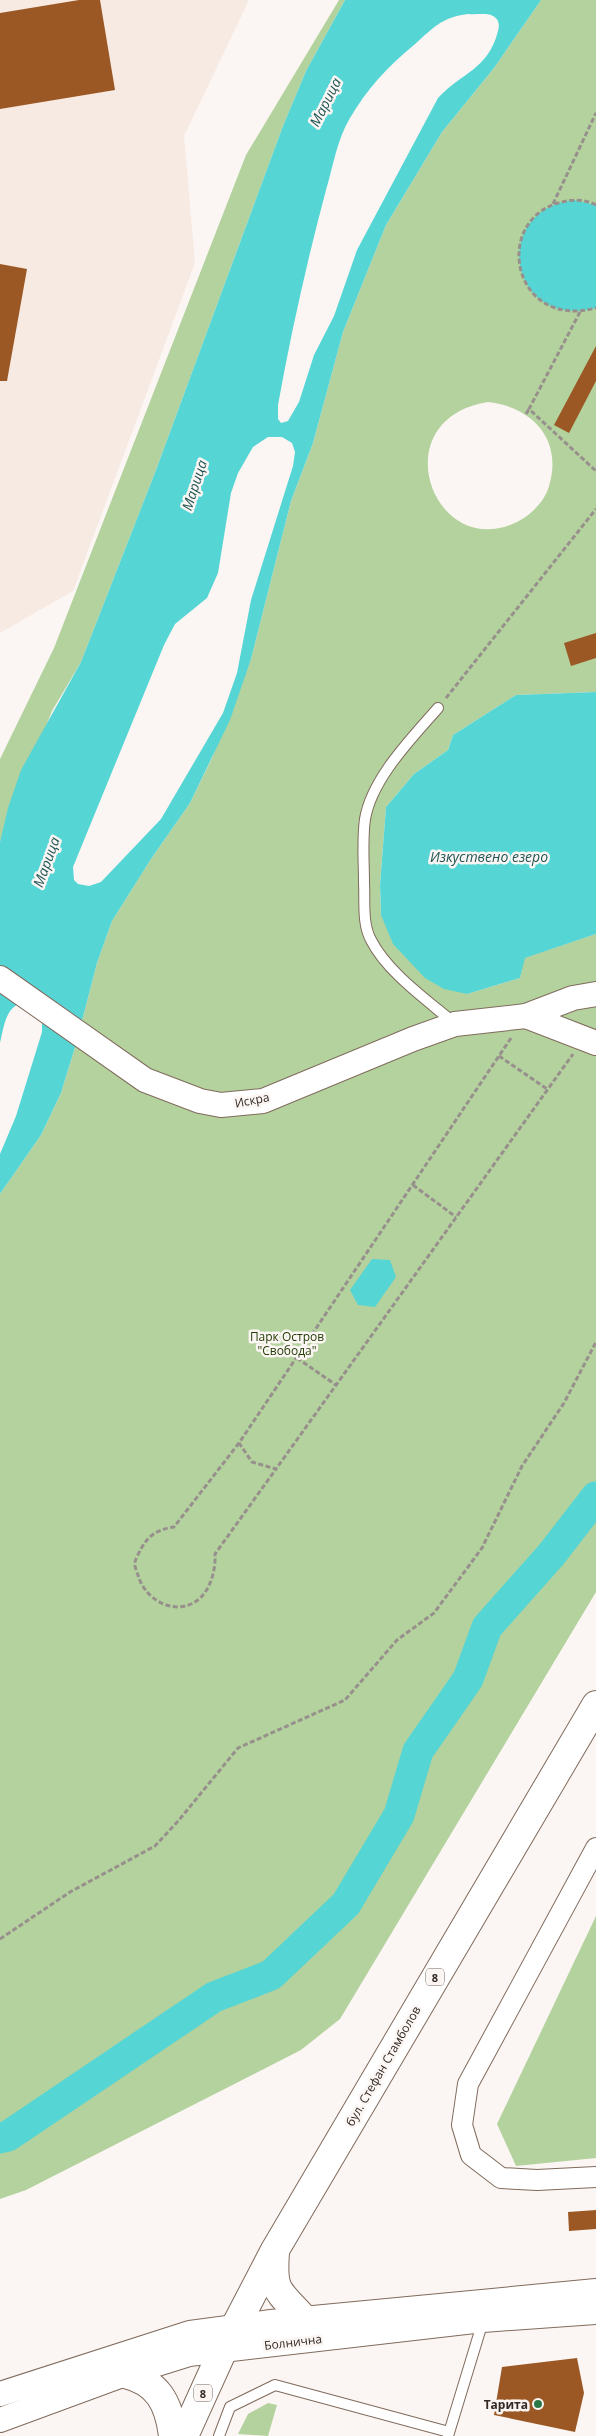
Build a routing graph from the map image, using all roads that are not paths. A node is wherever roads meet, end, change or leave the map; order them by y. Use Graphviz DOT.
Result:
graph roads {
  1 [pos="438,708"];
  2 [pos="0,978"];
  3 [pos="596,994"];
  4 [pos="526,1016"];
  5 [pos="455,1024"];
  6 [pos="590,1041"];
  7 [pos="596,1705"];
  8 [pos="596,1848"];
  9 [pos="596,2177"];
  10 [pos="275,2250"];
  11 [pos="596,2291"];
  12 [pos="596,2312"];
  13 [pos="304,2319"];
  14 [pos="483,2320"];
  15 [pos="229,2339"];
  16 [pos="124,2374"];
  17 [pos="0,2394"];
  18 [pos="0,2420"];
  19 [pos="448,2434"];
  20 [pos="173,2436"];
  21 [pos="184,2436"];
  22 [pos="220,2436"];
  1 -- 5 [label="lane"];
  2 -- 5 [label="street, Искра"];
  3 -- 4 [label="street"];
  4 -- 5 [label="street, Искра"];
  4 -- 6 [label="street"];
  7 -- 10 [label="main road, бул. Стефан Стамболов / 8"];
  8 -- 9 [label="street"];
  10 -- 13 [label="main road"];
  10 -- 15 [label="main road, бул. Стефан Стамболов / 8"];
  11 -- 13 [label="street, Болнична"];
  12 -- 14 [label="street, Болнична"];
  13 -- 15 [label="street, Болнична"];
  14 -- 15 [label="street, Болнична"];
  14 -- 19 [label="lane"];
  15 -- 16 [label="street, Болнична"];
  15 -- 17 [label="street, Болнична"];
  15 -- 21 [label="main road, бул. Стефан Стамболов / 8"];
  16 -- 18 [label="street, Болнична"];
  16 -- 20 [label="main road"];
  19 -- 22 [label="lane"];
}
